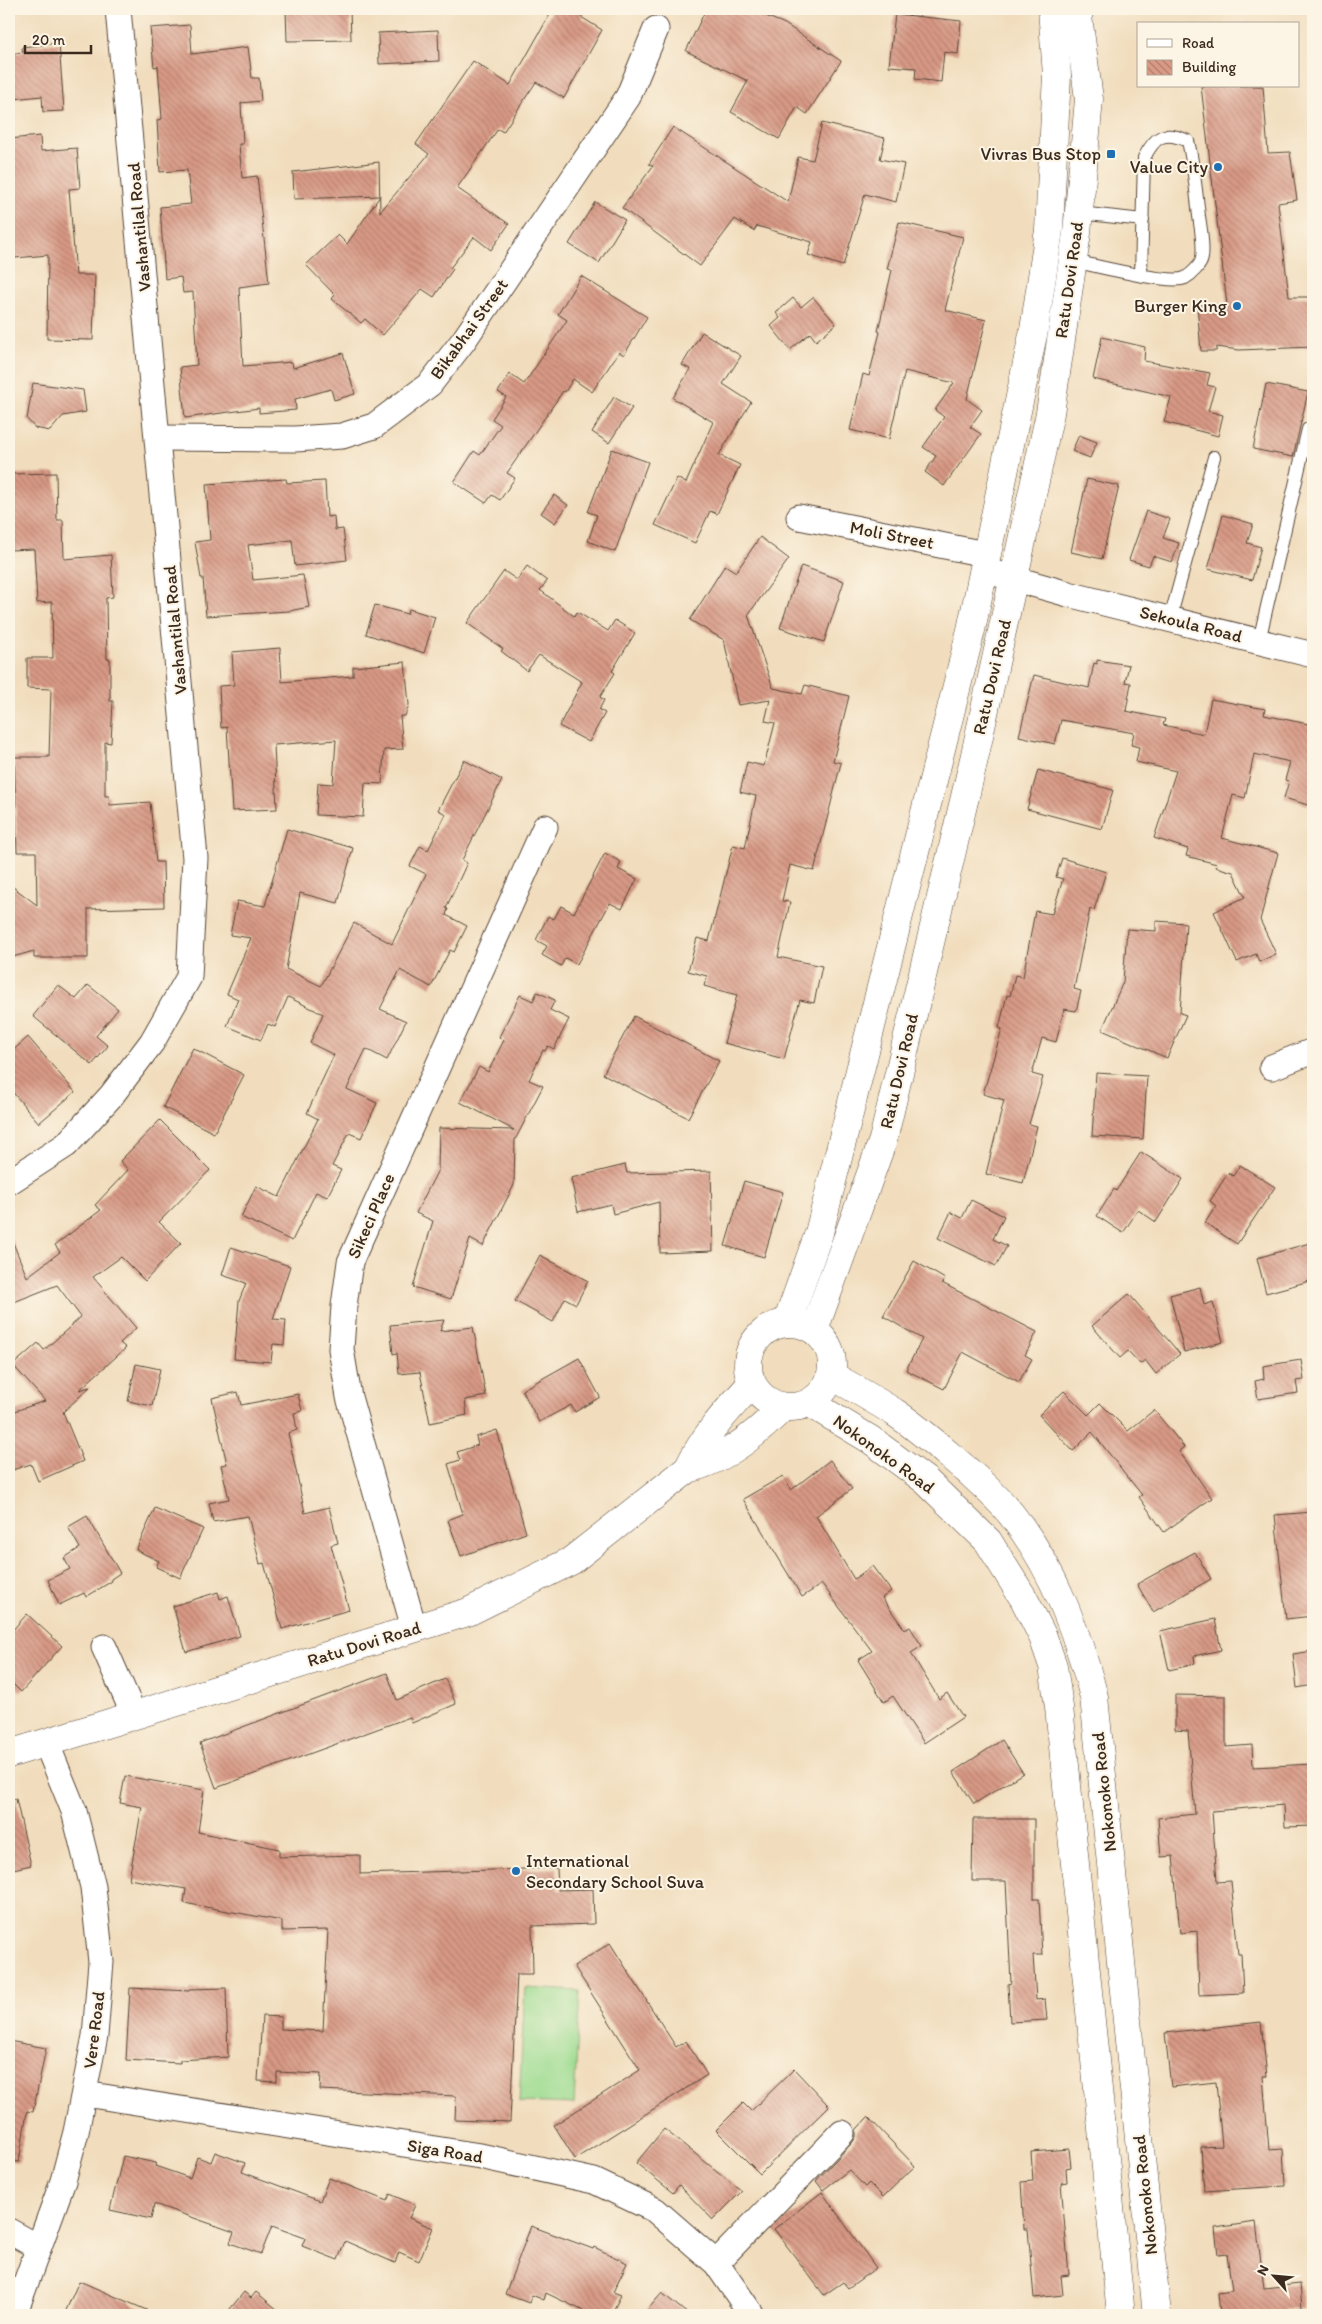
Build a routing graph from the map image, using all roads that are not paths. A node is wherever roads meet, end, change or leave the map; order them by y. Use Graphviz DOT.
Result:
graph roads {
  1 [pos="118,9"];
  2 [pos="1052,9"];
  3 [pos="1077,9"];
  4 [pos="656,30"];
  5 [pos="1143,220"];
  6 [pos="1078,223"];
  7 [pos="1049,230"];
  8 [pos="1073,261"];
  9 [pos="1141,274"];
  10 [pos="1308,429"];
  11 [pos="158,438"];
  12 [pos="1214,457"];
  13 [pos="799,517"];
  14 [pos="984,562"];
  15 [pos="1014,580"];
  16 [pos="1170,619"];
  17 [pos="1259,641"];
  18 [pos="1313,655"];
  19 [pos="546,827"];
  20 [pos="1313,1051"];
  21 [pos="1272,1067"];
  22 [pos="9,1182"];
  23 [pos="787,1323"];
  24 [pos="814,1330"];
  25 [pos="831,1375"];
  26 [pos="752,1383"];
  27 [pos="796,1405"];
  28 [pos="688,1469"];
  29 [pos="414,1628"];
  30 [pos="104,1647"];
  31 [pos="134,1714"];
  32 [pos="46,1742"];
  33 [pos="9,1754"];
  34 [pos="85,2094"];
  35 [pos="842,2133"];
  36 [pos="9,2231"];
  37 [pos="38,2246"];
  38 [pos="716,2263"];
  39 [pos="14,2315"];
  40 [pos="752,2315"];
  41 [pos="1121,2315"];
  42 [pos="1157,2315"];
  1 -- 11 [label="street, Vashantilal Road"];
  2 -- 7 [label="main road, Ratu Dovi Road"];
  3 -- 6 [label="main road, Ratu Dovi Road"];
  4 -- 11 [label="street, Bikabhai Street"];
  5 -- 6 [label="lane"];
  5 -- 9 [label="lane"];
  5 -- 9 [label="lane"];
  6 -- 7 [label="main road"];
  6 -- 8 [label="main road, Ratu Dovi Road"];
  7 -- 14 [label="main road, Ratu Dovi Road"];
  8 -- 9 [label="lane"];
  8 -- 15 [label="main road, Ratu Dovi Road"];
  10 -- 17 [label="lane"];
  11 -- 22 [label="street, Vashantilal Road"];
  12 -- 16 [label="lane"];
  13 -- 14 [label="street, Moli Street"];
  14 -- 15 [label="street, Moli Street"];
  14 -- 23 [label="main road, Ratu Dovi Road"];
  15 -- 16 [label="street, Sekoula Road"];
  15 -- 24 [label="main road, Ratu Dovi Road"];
  16 -- 17 [label="street, Sekoula Road"];
  17 -- 18 [label="street, Sekoula Road"];
  19 -- 29 [label="street, Sikeci Place"];
  20 -- 21 [label="street"];
  23 -- 24 [label="main road"];
  23 -- 26 [label="main road"];
  24 -- 25 [label="main road"];
  25 -- 27 [label="main road"];
  25 -- 42 [label="main road, Nokonoko Road"];
  26 -- 27 [label="main road"];
  26 -- 28 [label="main road, Ratu Dovi Road"];
  27 -- 28 [label="main road, Ratu Dovi Road"];
  27 -- 41 [label="main road, Nokonoko Road"];
  28 -- 29 [label="main road, Ratu Dovi Road"];
  29 -- 31 [label="main road, Ratu Dovi Road"];
  30 -- 31 [label="street"];
  31 -- 32 [label="main road, Ratu Dovi Road"];
  32 -- 33 [label="main road, Ratu Dovi Road"];
  32 -- 34 [label="street, Vere Road"];
  34 -- 37 [label="street, Vere Road"];
  34 -- 38 [label="street, Siga Road"];
  35 -- 38 [label="street"];
  36 -- 37 [label="street"];
  37 -- 39 [label="street, Vere Road"];
  38 -- 40 [label="street, Siga Road"];
}
